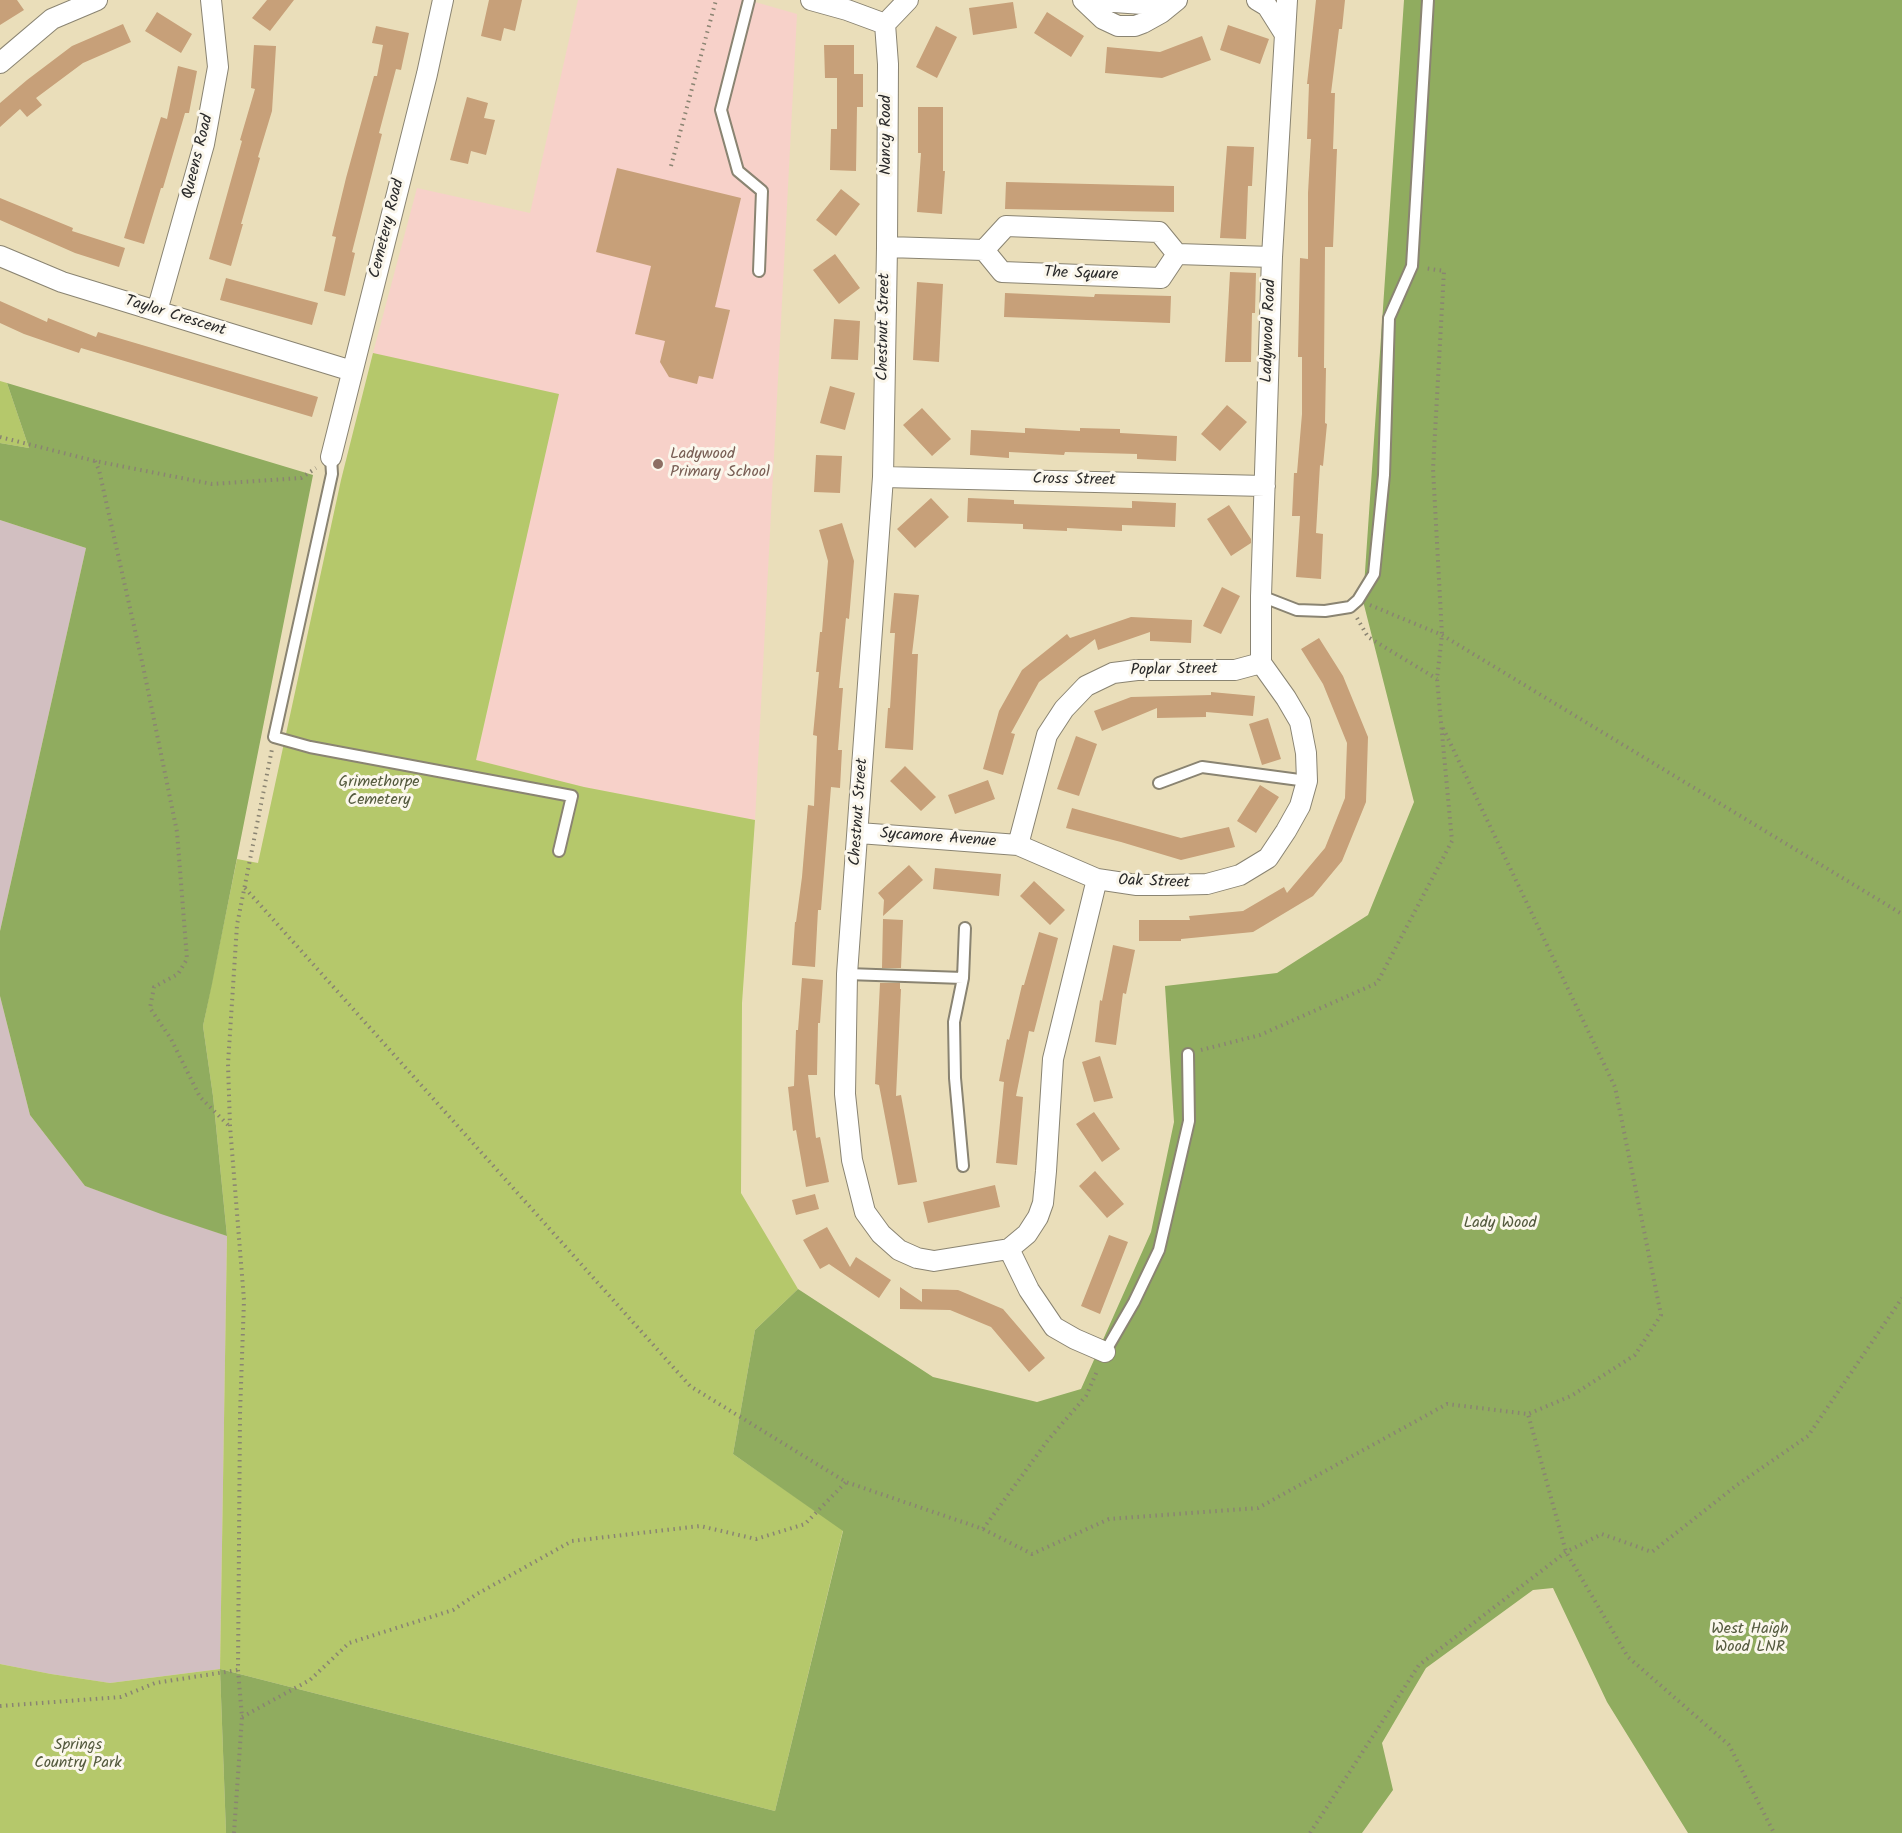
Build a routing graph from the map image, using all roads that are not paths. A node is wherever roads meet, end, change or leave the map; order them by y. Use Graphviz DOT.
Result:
graph roads {
  1 [pos="97,0"];
  2 [pos="212,0"];
  3 [pos="443,0"];
  4 [pos="749,0"];
  5 [pos="811,0"];
  6 [pos="908,0"];
  7 [pos="1084,0"];
  8 [pos="1166,0"];
  9 [pos="1178,0"];
  10 [pos="1257,0"];
  11 [pos="1287,0"];
  12 [pos="1428,0"];
  13 [pos="1143,9"];
  14 [pos="885,24"];
  15 [pos="1284,33"];
  16 [pos="0,63"];
  17 [pos="887,247"];
  18 [pos="984,250"];
  19 [pos="1177,255"];
  20 [pos="0,256"];
  21 [pos="1272,257"];
  22 [pos="759,271"];
  23 [pos="157,311"];
  24 [pos="352,371"];
  25 [pos="331,458"];
  26 [pos="883,477"];
  27 [pos="1265,486"];
  28 [pos="1261,596"];
  29 [pos="1261,663"];
  30 [pos="1307,782"];
  31 [pos="1159,783"];
  32 [pos="858,833"];
  33 [pos="1018,845"];
  34 [pos="559,851"];
  35 [pos="1097,879"];
  36 [pos="965,928"];
  37 [pos="848,974"];
  38 [pos="963,978"];
  39 [pos="1188,1054"];
  40 [pos="963,1166"];
  41 [pos="1009,1249"];
  42 [pos="1106,1352"];
  1 -- 16 [label="street"];
  2 -- 23 [label="street, Queens Road"];
  3 -- 24 [label="street, Cemetery Road"];
  4 -- 22 [label="lane"];
  5 -- 14 [label="street"];
  6 -- 14 [label="street"];
  7 -- 13 [label="street"];
  8 -- 13 [label="street"];
  9 -- 13 [label="street"];
  10 -- 15 [label="street"];
  11 -- 15 [label="street, Ladywood Road"];
  12 -- 28 [label="lane"];
  14 -- 17 [label="street, Nancy Road"];
  15 -- 21 [label="street, Ladywood Road"];
  17 -- 18 [label="street"];
  17 -- 26 [label="street, Chestnut Street"];
  18 -- 19 [label="street"];
  18 -- 19 [label="street, The Square"];
  19 -- 21 [label="street"];
  20 -- 23 [label="street, Taylor Crescent"];
  21 -- 27 [label="street, Ladywood Road"];
  23 -- 24 [label="street, Taylor Crescent"];
  24 -- 25 [label="street, Cemetery Road"];
  25 -- 34 [label="lane"];
  26 -- 27 [label="street, Cross Street"];
  26 -- 32 [label="street, Chestnut Street"];
  27 -- 28 [label="street, Ladywood Road"];
  28 -- 29 [label="street, Ladywood Road"];
  29 -- 30 [label="street, Oak Street"];
  29 -- 33 [label="street, Poplar Street"];
  30 -- 31 [label="lane"];
  30 -- 35 [label="street, Oak Street"];
  32 -- 33 [label="street, Sycamore Avenue"];
  32 -- 37 [label="street, Chestnut Street"];
  33 -- 35 [label="street, Sycamore Avenue"];
  35 -- 41 [label="street, Oak Street"];
  36 -- 38 [label="lane"];
  37 -- 38 [label="lane"];
  37 -- 41 [label="street, Chestnut Street"];
  38 -- 40 [label="lane"];
  39 -- 42 [label="lane"];
  41 -- 42 [label="street"];
}
